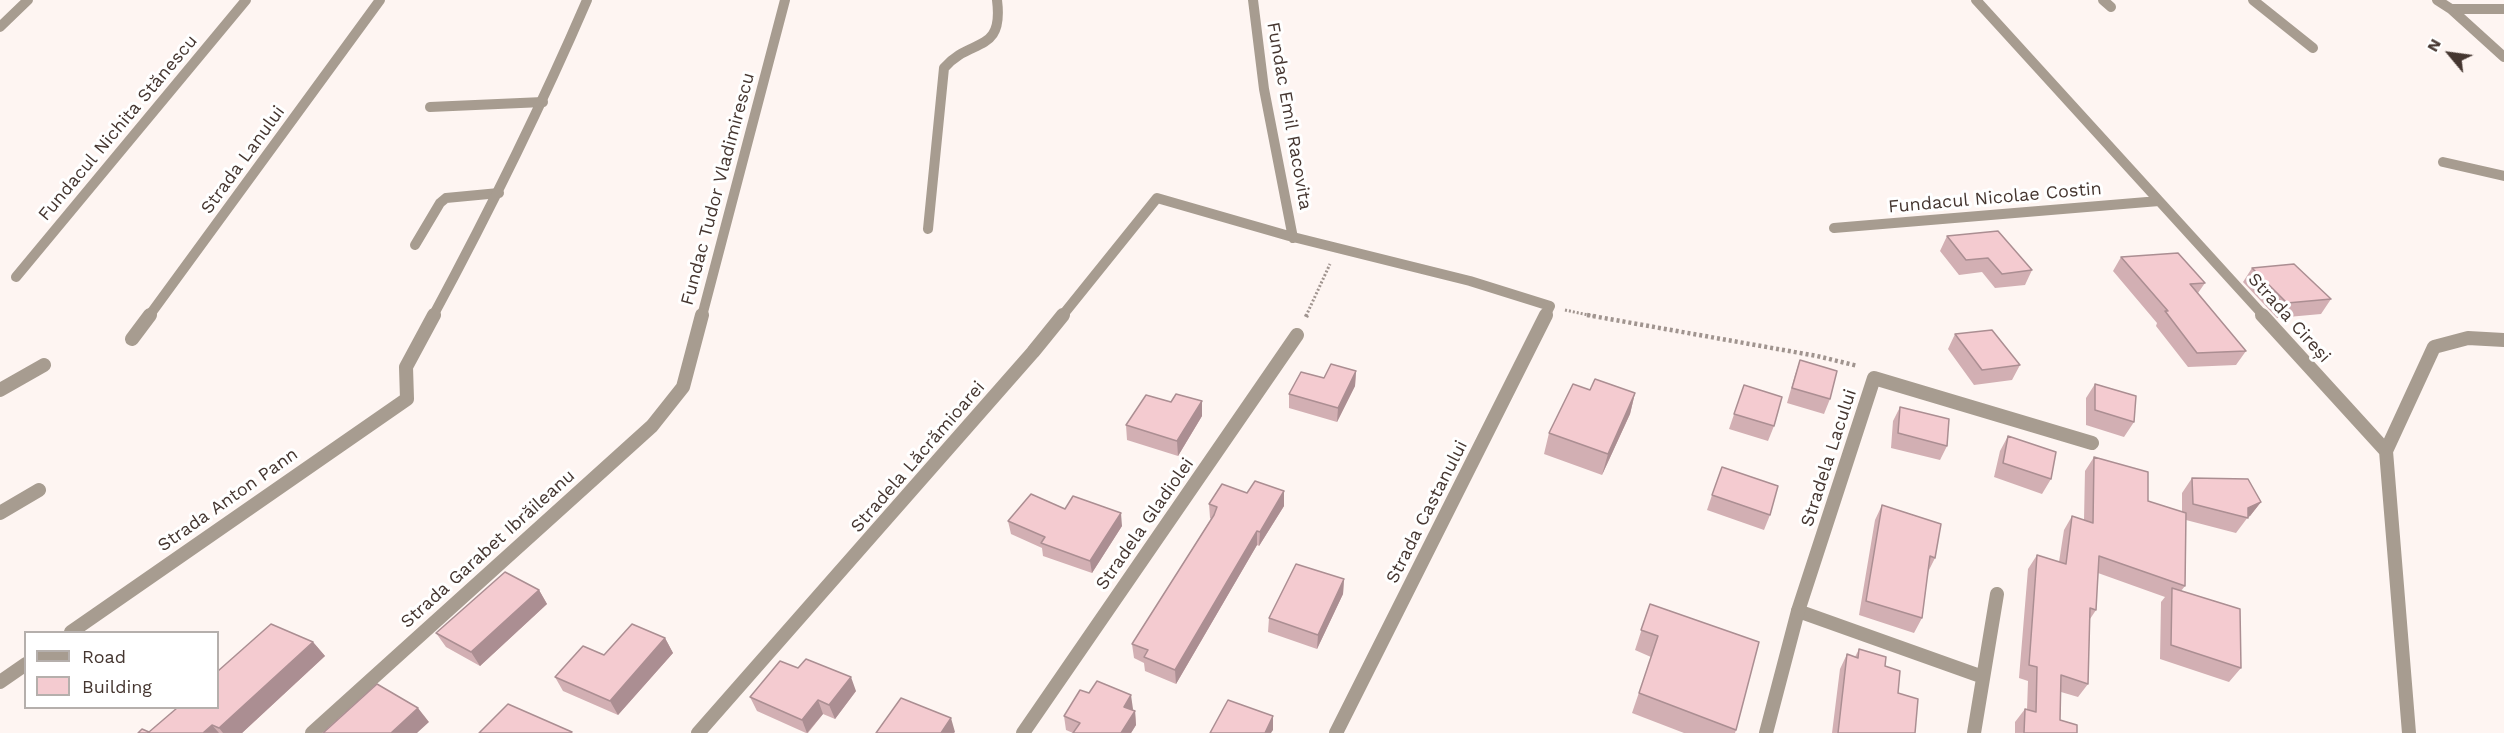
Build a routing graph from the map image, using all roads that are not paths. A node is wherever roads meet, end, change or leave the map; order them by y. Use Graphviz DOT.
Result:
graph roads {
  1 [pos="28,0"];
  2 [pos="246,0"];
  3 [pos="380,0"];
  4 [pos="587,0"];
  5 [pos="785,0"];
  6 [pos="998,0"];
  7 [pos="1253,0"];
  8 [pos="1976,0"];
  9 [pos="2103,0"];
  10 [pos="2253,0"];
  11 [pos="2437,0"];
  12 [pos="2111,7"];
  13 [pos="2451,9"];
  14 [pos="2504,9"];
  15 [pos="0,27"];
  16 [pos="2313,48"];
  17 [pos="2504,57"];
  18 [pos="543,102"];
  19 [pos="430,107"];
  20 [pos="2443,162"];
  21 [pos="2504,176"];
  22 [pos="499,193"];
  23 [pos="2159,201"];
  24 [pos="1834,228"];
  25 [pos="928,229"];
  26 [pos="1293,238"];
  27 [pos="415,245"];
  28 [pos="16,277"];
  29 [pos="1297,335"];
  30 [pos="132,339"];
  31 [pos="2504,340"];
  32 [pos="44,365"];
  33 [pos="683,387"];
  34 [pos="0,390"];
  35 [pos="2092,443"];
  36 [pos="2386,451"];
  37 [pos="39,490"];
  38 [pos="0,513"];
  39 [pos="1997,594"];
  40 [pos="1798,611"];
  41 [pos="74,631"];
  42 [pos="24,665"];
  43 [pos="1983,677"];
  44 [pos="0,682"];
  45 [pos="312,733"];
  46 [pos="698,733"];
  47 [pos="1023,733"];
  48 [pos="1336,733"];
  49 [pos="1766,733"];
  50 [pos="1974,733"];
  51 [pos="2409,733"];
  1 -- 15 [label="street"];
  2 -- 28 [label="street, Fundacul Nichita Stănescu"];
  3 -- 30 [label="street, Strada Lanului"];
  4 -- 18 [label="street"];
  5 -- 33 [label="street, Fundac Tudor Vladimirescu"];
  6 -- 25 [label="street"];
  7 -- 26 [label="street, Fundac Emil Racovita"];
  8 -- 23 [label="street, Strada Cireși"];
  9 -- 12 [label="street"];
  10 -- 16 [label="street"];
  11 -- 13 [label="street"];
  13 -- 14 [label="street"];
  13 -- 17 [label="street"];
  18 -- 19 [label="street"];
  18 -- 22 [label="street"];
  20 -- 21 [label="street"];
  22 -- 27 [label="street"];
  22 -- 41 [label="street, Strada Anton Pann"];
  23 -- 24 [label="street, Fundacul Nicolae Costin"];
  23 -- 36 [label="street, Strada Cireși"];
  26 -- 46 [label="street, Stradela Lăcrămioarei"];
  26 -- 48 [label="street, Strada Castanului"];
  29 -- 47 [label="street, Stradela Gladiolei"];
  31 -- 36 [label="street"];
  32 -- 34 [label="street"];
  33 -- 45 [label="street, Strada Garabet Ibrăileanu"];
  35 -- 40 [label="street, Stradela Lacului"];
  36 -- 51 [label="street"];
  37 -- 38 [label="street"];
  39 -- 43 [label="street"];
  40 -- 43 [label="street"];
  40 -- 49 [label="street, Stradela Lacului"];
  42 -- 44 [label="street"];
  43 -- 50 [label="street"];
}
